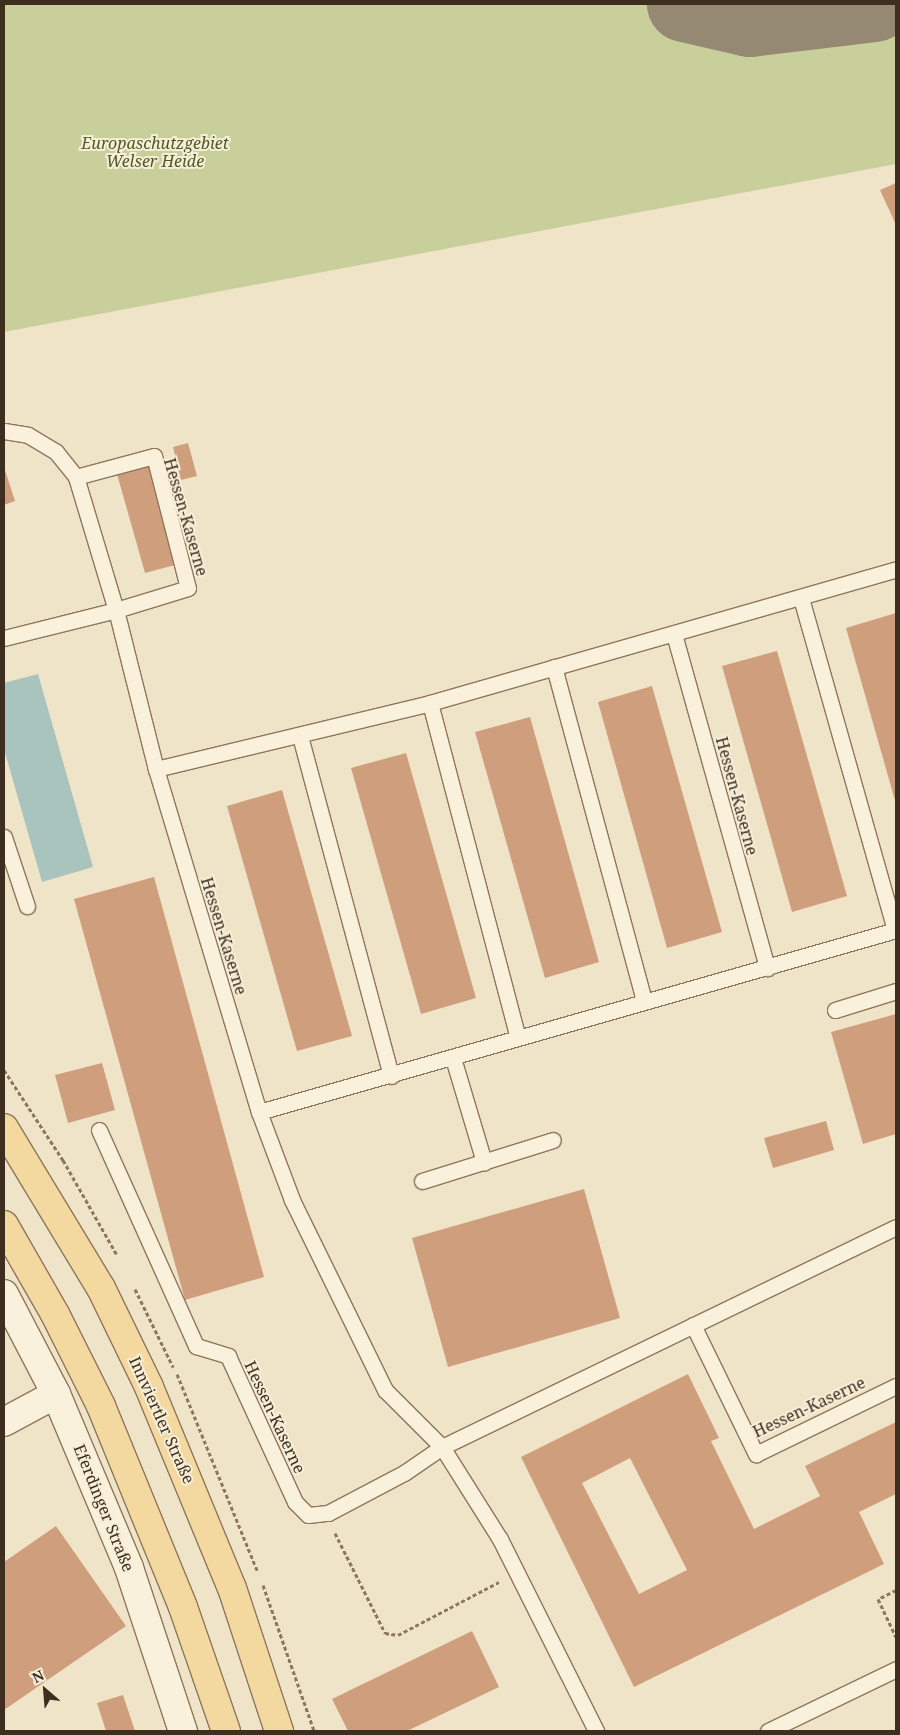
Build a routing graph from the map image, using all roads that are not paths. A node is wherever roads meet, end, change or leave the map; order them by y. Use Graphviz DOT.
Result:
graph roads {
  1 [pos="4,431"];
  2 [pos="76,477"];
  3 [pos="896,569"];
  4 [pos="801,598"];
  5 [pos="116,610"];
  6 [pos="674,634"];
  7 [pos="4,638"];
  8 [pos="554,667"];
  9 [pos="430,703"];
  10 [pos="300,736"];
  11 [pos="156,769"];
  12 [pos="4,837"];
  13 [pos="27,906"];
  14 [pos="896,930"];
  15 [pos="767,968"];
  16 [pos="896,991"];
  17 [pos="644,1001"];
  18 [pos="835,1010"];
  19 [pos="518,1038"];
  20 [pos="453,1058"];
  21 [pos="391,1076"];
  22 [pos="259,1112"];
  23 [pos="4,1128"];
  24 [pos="98,1130"];
  25 [pos="553,1140"];
  26 [pos="484,1162"];
  27 [pos="422,1180"];
  28 [pos="4,1225"];
  29 [pos="896,1227"];
  30 [pos="4,1294"];
  31 [pos="692,1326"];
  32 [pos="896,1386"];
  33 [pos="56,1394"];
  34 [pos="4,1422"];
  35 [pos="442,1447"];
  36 [pos="896,1669"];
  37 [pos="183,1731"];
  38 [pos="226,1731"];
  39 [pos="279,1731"];
  40 [pos="596,1731"];
  41 [pos="768,1731"];
  1 -- 2 [label="lane, Hessen-Kaserne"];
  2 -- 5 [label="lane, Hessen-Kaserne"];
  2 -- 5 [label="lane, Hessen-Kaserne"];
  3 -- 4 [label="lane"];
  4 -- 6 [label="lane"];
  4 -- 14 [label="lane"];
  5 -- 7 [label="lane, Hessen-Kaserne"];
  5 -- 11 [label="lane, Hessen-Kaserne"];
  6 -- 8 [label="lane"];
  6 -- 15 [label="lane, Hessen-Kaserne"];
  8 -- 9 [label="lane"];
  8 -- 17 [label="lane"];
  9 -- 10 [label="lane"];
  9 -- 19 [label="lane"];
  10 -- 11 [label="lane"];
  10 -- 21 [label="lane"];
  11 -- 22 [label="lane, Hessen-Kaserne"];
  12 -- 13 [label="lane"];
  14 -- 15 [label="lane"];
  15 -- 17 [label="lane"];
  16 -- 18 [label="lane"];
  17 -- 19 [label="lane"];
  19 -- 20 [label="lane"];
  20 -- 21 [label="lane"];
  20 -- 26 [label="lane"];
  21 -- 22 [label="lane"];
  22 -- 35 [label="lane, Hessen-Kaserne"];
  23 -- 39 [label="main road, Innviertler Straße"];
  24 -- 35 [label="lane, Hessen-Kaserne"];
  25 -- 26 [label="lane"];
  26 -- 27 [label="lane"];
  28 -- 38 [label="main road"];
  29 -- 31 [label="lane"];
  30 -- 33 [label="street, Eferdinger Straße"];
  31 -- 32 [label="lane, Hessen-Kaserne"];
  31 -- 35 [label="lane"];
  33 -- 34 [label="street"];
  33 -- 37 [label="street, Eferdinger Straße"];
  35 -- 40 [label="lane, Hessen-Kaserne"];
  36 -- 41 [label="lane"];
}
